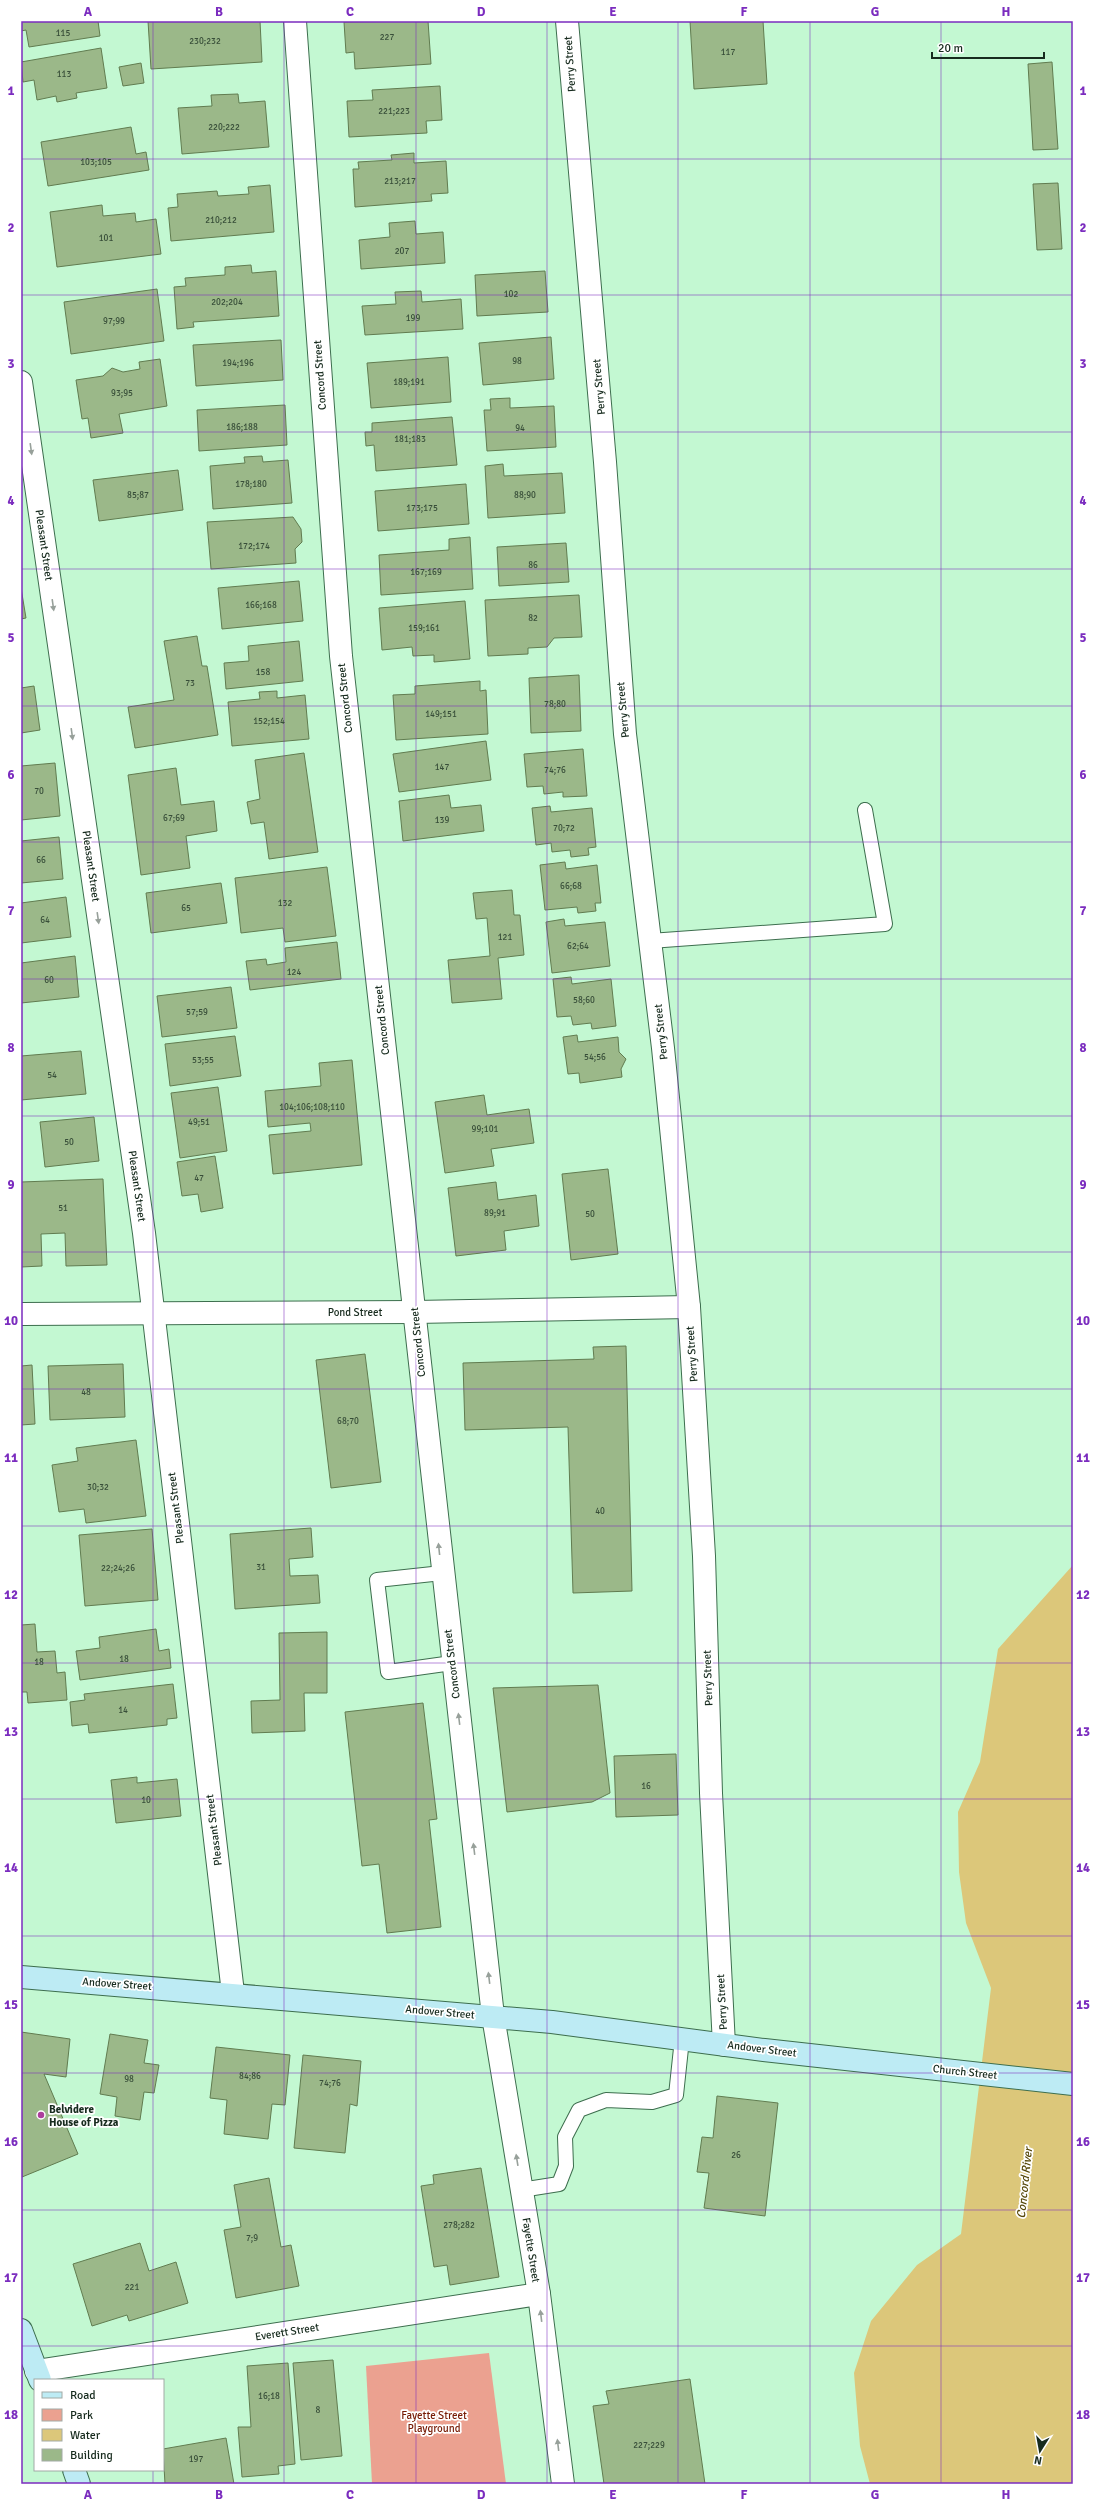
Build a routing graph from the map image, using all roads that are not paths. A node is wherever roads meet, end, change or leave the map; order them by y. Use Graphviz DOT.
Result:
graph roads {
  1 [pos="295,21"];
  2 [pos="567,21"];
  3 [pos="21,382"];
  4 [pos="865,810"];
  5 [pos="650,941"];
  6 [pos="689,1307"];
  7 [pos="153,1312"];
  8 [pos="415,1312"];
  9 [pos="21,1314"];
  10 [pos="442,1573"];
  11 [pos="452,1664"];
  12 [pos="21,1977"];
  13 [pos="233,1993"];
  14 [pos="493,2016"];
  15 [pos="682,2039"];
  16 [pos="724,2045"];
  17 [pos="858,2061"];
  18 [pos="1073,2084"];
  19 [pos="521,2190"];
  20 [pos="539,2294"];
  21 [pos="21,2330"];
  22 [pos="38,2375"];
  23 [pos="74,2471"];
  24 [pos="79,2484"];
  25 [pos="563,2484"];
  1 -- 8 [label="street, Concord Street"];
  2 -- 5 [label="street, Perry Street"];
  3 -- 7 [label="street, Pleasant Street, one-way"];
  4 -- 5 [label="lane"];
  5 -- 6 [label="street, Perry Street"];
  6 -- 8 [label="street, Pond Street"];
  6 -- 16 [label="street, Perry Street"];
  7 -- 8 [label="street, Pond Street"];
  7 -- 9 [label="street, Pond Street"];
  7 -- 13 [label="street, Pleasant Street"];
  10 -- 8 [label="street, Concord Street, one-way"];
  10 -- 11 [label="street, Concord Street"];
  10 -- 11 [label="lane"];
  14 -- 11 [label="street, Concord Street, one-way"];
  12 -- 13 [label="main road, Andover Street"];
  13 -- 14 [label="main road, Andover Street"];
  14 -- 15 [label="main road, Andover Street"];
  19 -- 14 [label="street, Fayette Street, one-way"];
  15 -- 16 [label="main road, Andover Street"];
  15 -- 19 [label="lane"];
  16 -- 17 [label="main road, Andover Street"];
  17 -- 18 [label="main road, Church Street"];
  19 -- 20 [label="street, Fayette Street"];
  20 -- 22 [label="street, Everett Street"];
  25 -- 20 [label="street, Fayette Street, one-way"];
  21 -- 22 [label="main road"];
  23 -- 24 [label="main road"];
}
